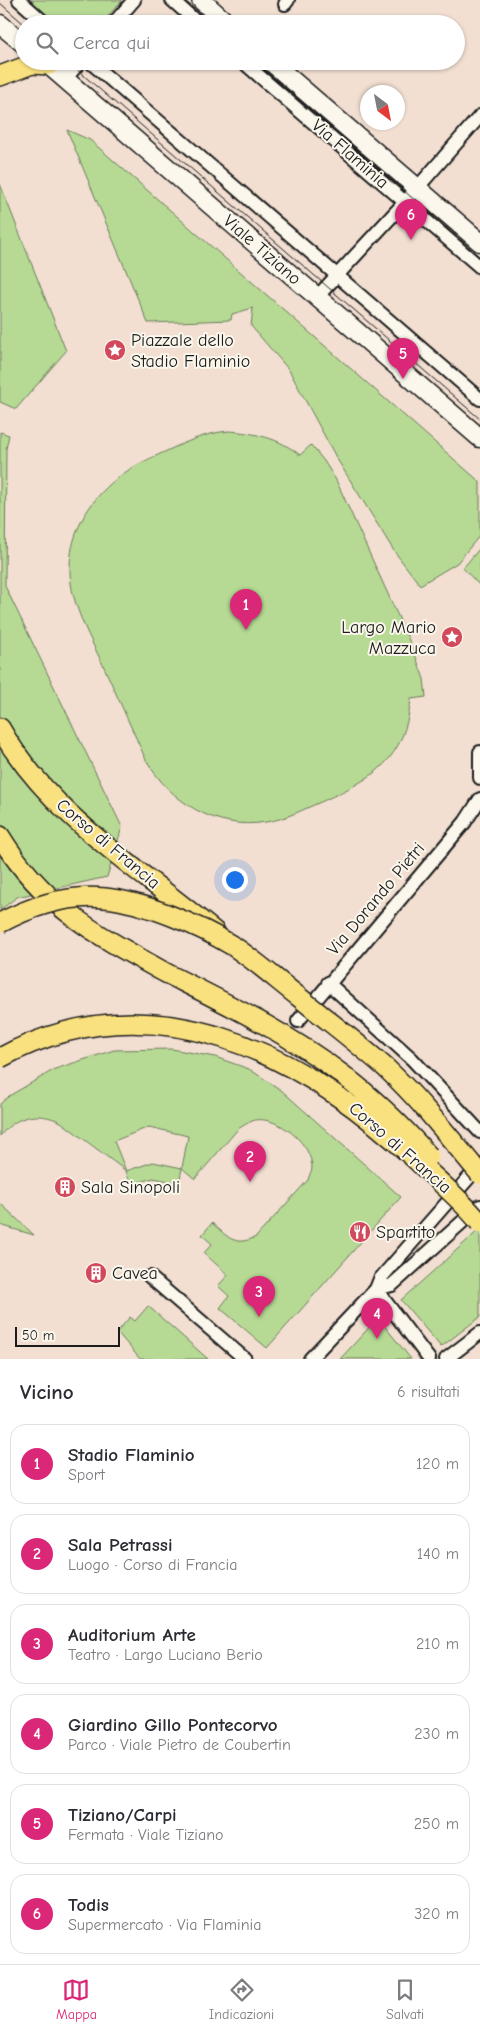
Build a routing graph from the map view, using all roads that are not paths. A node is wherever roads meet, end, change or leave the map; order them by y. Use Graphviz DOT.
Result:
graph roads {
  1 [pos="19,0"];
  2 [pos="134,0"];
  3 [pos="172,0"];
  4 [pos="201,0"];
  5 [pos="36,15"];
  6 [pos="121,15"];
  7 [pos="189,15"];
  8 [pos="218,15"];
  9 [pos="0,24"];
  10 [pos="15,36"];
  11 [pos="16,70"];
  12 [pos="54,70"];
  13 [pos="73,70"];
  14 [pos="99,70"];
  15 [pos="252,70"];
  16 [pos="280,70"];
  17 [pos="0,76"];
  18 [pos="65,79"];
  19 [pos="480,116"];
  20 [pos="417,188"];
  21 [pos="405,202"];
  22 [pos="480,242"];
  23 [pos="480,267"];
  24 [pos="337,275"];
  25 [pos="317,297"];
  26 [pos="480,399"];
  27 [pos="480,438"];
  28 [pos="0,728"];
  29 [pos="480,752"];
  30 [pos="480,778"];
  31 [pos="480,799"];
  32 [pos="0,836"];
  33 [pos="0,923"];
  34 [pos="232,945"];
  35 [pos="328,983"];
  36 [pos="298,1021"];
  37 [pos="0,1058"];
  38 [pos="480,1132"];
  39 [pos="480,1165"];
  40 [pos="480,1174"];
  41 [pos="474,1207"];
  42 [pos="435,1216"];
  43 [pos="480,1223"];
  44 [pos="451,1233"];
  45 [pos="150,1277"];
  46 [pos="376,1289"];
  47 [pos="480,1333"];
  48 [pos="245,1359"];
  49 [pos="310,1359"];
  50 [pos="429,1359"];
  51 [pos="446,1359"];
  1 -- 5 [label="street"];
  2 -- 6 [label="street"];
  3 -- 7 [label="street"];
  4 -- 8 [label="street"];
  9 -- 10 [label="street"];
  11 -- 17 [label="main road"];
  12 -- 18 [label="street, Viale Tiziano"];
  13 -- 18 [label="street"];
  14 -- 24 [label="street, Viale Tiziano"];
  15 -- 21 [label="street, Via Flaminia"];
  16 -- 20 [label="street, Via Flaminia"];
  18 -- 25 [label="street, Viale Tiziano"];
  19 -- 20 [label="street"];
  20 -- 21 [label="street"];
  20 -- 22 [label="street, Via Flaminia"];
  21 -- 23 [label="street, Via Flaminia"];
  21 -- 24 [label="street"];
  24 -- 25 [label="street"];
  24 -- 26 [label="street, Viale Tiziano"];
  25 -- 27 [label="street, Viale Tiziano"];
  28 -- 34 [label="main road, Corso di Francia, bridge"];
  29 -- 30 [label="street"];
  31 -- 35 [label="street, Via Dorando Pietri"];
  32 -- 41 [label="main road, bridge"];
  33 -- 34 [label="main road, Corso di Francia, bridge"];
  34 -- 40 [label="main road, Corso di Francia, bridge"];
  35 -- 36 [label="street, Via Dorando Pietri"];
  35 -- 38 [label="street"];
  37 -- 41 [label="main road, Corso di Francia, bridge"];
  39 -- 42 [label="street"];
  41 -- 43 [label="main road, Corso di Francia, bridge"];
  41 -- 44 [label="street"];
  42 -- 44 [label="street"];
  42 -- 46 [label="street"];
  44 -- 46 [label="street"];
  45 -- 48 [label="street"];
  46 -- 49 [label="street"];
  46 -- 50 [label="street"];
  47 -- 51 [label="street"];
}
